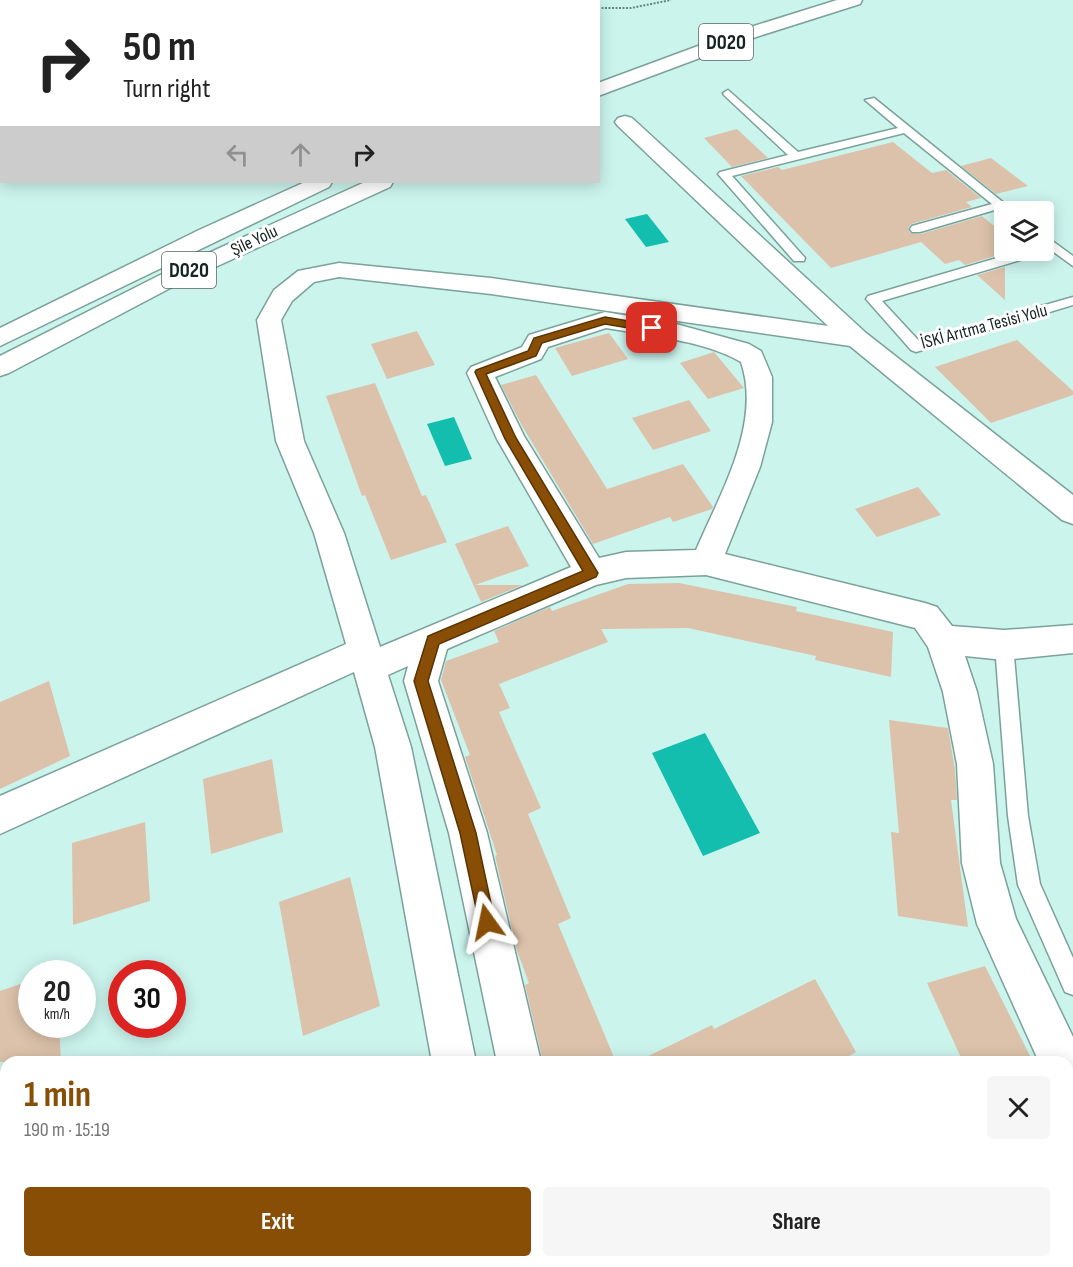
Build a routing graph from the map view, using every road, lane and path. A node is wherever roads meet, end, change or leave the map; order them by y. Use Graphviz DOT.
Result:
graph roads {
  1 [pos="671,0"];
  2 [pos="805,0"];
  3 [pos="854,0"];
  4 [pos="600,8"];
  5 [pos="624,62"];
  6 [pos="600,89"];
  7 [pos="728,93"];
  8 [pos="870,100"];
  9 [pos="625,122"];
  10 [pos="906,129"];
  11 [pos="796,156"];
  12 [pos="319,183"];
  13 [pos="380,183"];
  14 [pos="996,201"];
  15 [pos="994,211"];
  16 [pos="916,229"];
  17 [pos="1054,251"];
  18 [pos="800,258"];
  19 [pos="997,261"];
  20 [pos="1073,262"];
  21 [pos="1073,301"];
  22 [pos="0,338"];
  23 [pos="856,339"];
  24 [pos="0,367"];
  25 [pos="1073,512"];
  26 [pos="706,562"];
  27 [pos="591,573"];
  28 [pos="1073,639"];
  29 [pos="433,640"];
  30 [pos="943,640"];
  31 [pos="1004,645"];
  32 [pos="368,659"];
  33 [pos="0,815"];
  34 [pos="1073,984"];
  35 [pos="453,1056"];
  36 [pos="518,1056"];
  37 [pos="1059,1056"];
  1 -- 4 [label="path"];
  2 -- 5 [label="main road, D020"];
  3 -- 6 [label="main road, D020"];
  7 -- 11 [label="lane"];
  8 -- 10 [label="lane"];
  9 -- 23 [label="main road"];
  10 -- 11 [label="lane"];
  10 -- 14 [label="lane"];
  11 -- 18 [label="lane"];
  12 -- 22 [label="main road, Şile Yolu / D020"];
  13 -- 24 [label="main road, Şile Yolu / D020"];
  15 -- 16 [label="lane"];
  17 -- 20 [label="lane, İSKİ Arıtma Tesisi Yolu"];
  19 -- 21 [label="lane, İSKİ Arıtma Tesisi Yolu"];
  23 -- 25 [label="main road"];
  23 -- 32 [label="main road"];
  26 -- 27 [label="main road"];
  26 -- 27 [label="main road"];
  26 -- 30 [label="main road"];
  27 -- 29 [label="main road"];
  28 -- 31 [label="main road"];
  29 -- 32 [label="main road"];
  29 -- 36 [label="main road"];
  30 -- 31 [label="main road"];
  30 -- 37 [label="main road"];
  31 -- 34 [label="lane"];
  32 -- 33 [label="main road"];
  32 -- 35 [label="main road"];
}
